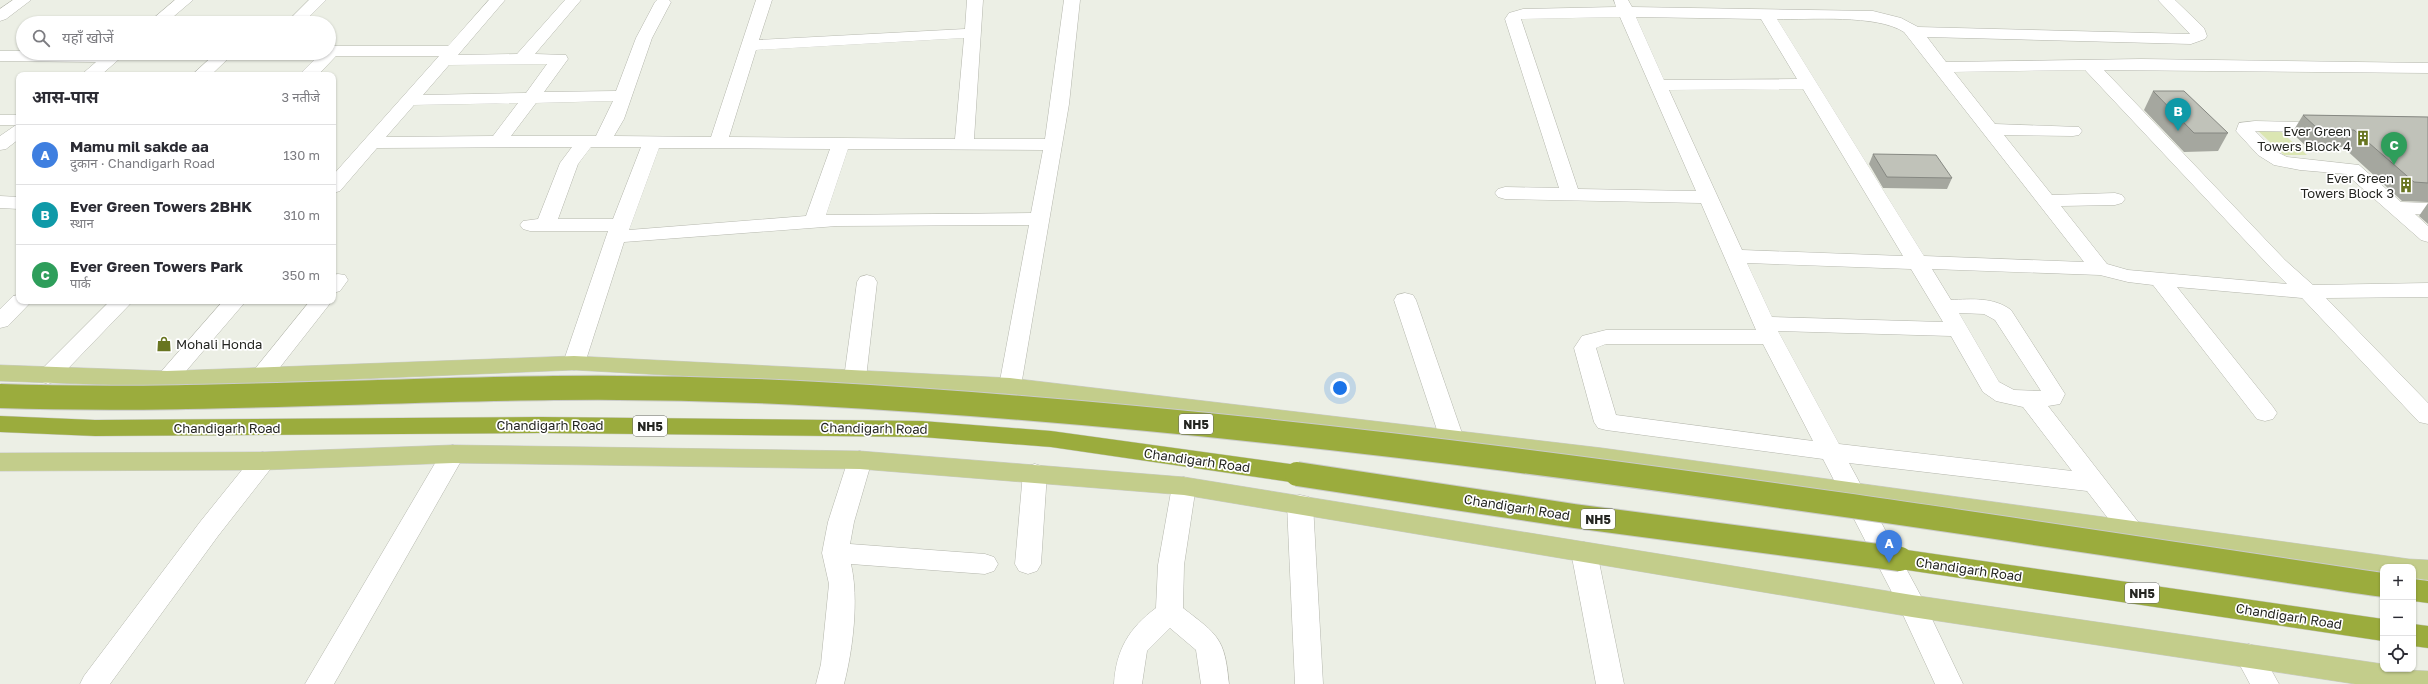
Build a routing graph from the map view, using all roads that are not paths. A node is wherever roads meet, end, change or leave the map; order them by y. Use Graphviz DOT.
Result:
graph roads {
  1 [pos="23,0"];
  2 [pos="186,0"];
  3 [pos="318,0"];
  4 [pos="496,0"];
  5 [pos="573,0"];
  6 [pos="764,0"];
  7 [pos="975,0"];
  8 [pos="1072,0"];
  9 [pos="2166,0"];
  10 [pos="663,2"];
  11 [pos="1623,6"];
  12 [pos="1766,14"];
  13 [pos="0,16"];
  14 [pos="165,16"];
  15 [pos="301,16"];
  16 [pos="1914,32"];
  17 [pos="973,33"];
  18 [pos="750,45"];
  19 [pos="336,51"];
  20 [pos="0,56"];
  21 [pos="16,56"];
  22 [pos="448,56"];
  23 [pos="522,59"];
  24 [pos="109,60"];
  25 [pos="218,60"];
  26 [pos="322,60"];
  27 [pos="2090,65"];
  28 [pos="1941,67"];
  29 [pos="2428,68"];
  30 [pos="94,72"];
  31 [pos="204,72"];
  32 [pos="311,72"];
  33 [pos="1808,84"];
  34 [pos="1658,85"];
  35 [pos="623,96"];
  36 [pos="532,98"];
  37 [pos="410,100"];
  38 [pos="0,120"];
  39 [pos="16,120"];
  40 [pos="2342,127"];
  41 [pos="1990,129"];
  42 [pos="16,132"];
  43 [pos="2073,132"];
  44 [pos="498,142"];
  45 [pos="593,142"];
  46 [pos="652,142"];
  47 [pos="371,143"];
  48 [pos="718,143"];
  49 [pos="841,144"];
  50 [pos="0,145"];
  51 [pos="964,145"];
  52 [pos="1053,145"];
  53 [pos="336,183"];
  54 [pos="1505,193"];
  55 [pos="1571,195"];
  56 [pos="1708,197"];
  57 [pos="2115,199"];
  58 [pos="2047,201"];
  59 [pos="0,202"];
  60 [pos="16,203"];
  61 [pos="2397,208"];
  62 [pos="2428,208"];
  63 [pos="1040,219"];
  64 [pos="814,222"];
  65 [pos="619,231"];
  66 [pos="2428,236"];
  67 [pos="1734,256"];
  68 [pos="1916,261"];
  69 [pos="2100,269"];
  70 [pos="2158,278"];
  71 [pos="867,282"];
  72 [pos="2428,290"];
  73 [pos="2308,292"];
  74 [pos="1405,300"];
  75 [pos="18,304"];
  76 [pos="119,304"];
  77 [pos="233,304"];
  78 [pos="319,304"];
  79 [pos="1945,307"];
  80 [pos="0,320"];
  81 [pos="1956,329"];
  82 [pos="1767,331"];
  83 [pos="574,363"];
  84 [pos="0,373"];
  85 [pos="262,375"];
  86 [pos="48,376"];
  87 [pos="855,378"];
  88 [pos="167,379"];
  89 [pos="1010,386"];
  90 [pos="0,396"];
  91 [pos="2030,400"];
  92 [pos="2264,413"];
  93 [pos="2427,416"];
  94 [pos="0,424"];
  95 [pos="1452,439"];
  96 [pos="1831,452"];
  97 [pos="453,454"];
  98 [pos="860,460"];
  99 [pos="263,461"];
  100 [pos="0,462"];
  101 [pos="1035,473"];
  102 [pos="2095,483"];
  103 [pos="1184,486"];
  104 [pos="1851,491"];
  105 [pos="1300,504"];
  106 [pos="2133,532"];
  107 [pos="1584,552"];
  108 [pos="835,553"];
  109 [pos="985,564"];
  110 [pos="1028,564"];
  111 [pos="2380,564"];
  112 [pos="2416,568"];
  113 [pos="2428,570"];
  114 [pos="2380,586"];
  115 [pos="2416,590"];
  116 [pos="2428,592"];
  117 [pos="1912,606"];
  118 [pos="1170,613"];
  119 [pos="2380,630"];
  120 [pos="2416,635"];
  121 [pos="2428,637"];
  122 [pos="2249,656"];
  123 [pos="2428,683"];
  124 [pos="94,684"];
  125 [pos="319,684"];
  126 [pos="830,684"];
  127 [pos="1128,684"];
  128 [pos="1215,684"];
  129 [pos="1309,684"];
  130 [pos="1610,684"];
  131 [pos="1949,684"];
  132 [pos="2265,684"];
  1 -- 13 [label="street"];
  2 -- 14 [label="street"];
  3 -- 15 [label="street"];
  4 -- 22 [label="street"];
  5 -- 23 [label="street"];
  6 -- 18 [label="street"];
  7 -- 17 [label="street"];
  8 -- 52 [label="street"];
  9 -- 16 [label="street"];
  10 -- 35 [label="street"];
  11 -- 12 [label="street"];
  11 -- 34 [label="street"];
  11 -- 55 [label="street"];
  12 -- 16 [label="street"];
  12 -- 33 [label="street"];
  16 -- 28 [label="street"];
  17 -- 18 [label="street"];
  17 -- 51 [label="street"];
  18 -- 48 [label="street"];
  19 -- 22 [label="street"];
  20 -- 21 [label="street"];
  22 -- 23 [label="street"];
  22 -- 37 [label="street"];
  23 -- 36 [label="street"];
  24 -- 30 [label="street"];
  25 -- 31 [label="street"];
  26 -- 32 [label="street"];
  27 -- 28 [label="street"];
  27 -- 29 [label="street"];
  27 -- 73 [label="street"];
  28 -- 41 [label="street"];
  33 -- 34 [label="street"];
  33 -- 68 [label="street"];
  34 -- 56 [label="street"];
  35 -- 36 [label="street"];
  35 -- 45 [label="street"];
  36 -- 37 [label="street"];
  36 -- 44 [label="street"];
  37 -- 47 [label="street"];
  38 -- 39 [label="street"];
  40 -- 61 [label="street"];
  41 -- 43 [label="street"];
  41 -- 58 [label="street"];
  42 -- 50 [label="street"];
  44 -- 45 [label="street"];
  44 -- 47 [label="street"];
  45 -- 46 [label="street"];
  45 -- 65 [label="street"];
  46 -- 48 [label="street"];
  46 -- 65 [label="street"];
  47 -- 53 [label="street"];
  48 -- 49 [label="street"];
  49 -- 51 [label="street"];
  49 -- 64 [label="street"];
  51 -- 52 [label="street"];
  52 -- 63 [label="street"];
  54 -- 55 [label="street"];
  55 -- 56 [label="street"];
  56 -- 67 [label="street"];
  57 -- 58 [label="street"];
  58 -- 69 [label="street"];
  59 -- 60 [label="street"];
  61 -- 62 [label="street"];
  61 -- 66 [label="street"];
  63 -- 64 [label="street"];
  63 -- 89 [label="street"];
  64 -- 65 [label="street"];
  65 -- 83 [label="street"];
  67 -- 68 [label="street"];
  67 -- 82 [label="street"];
  68 -- 69 [label="street"];
  68 -- 79 [label="street"];
  69 -- 70 [label="street"];
  70 -- 73 [label="street"];
  70 -- 92 [label="street"];
  71 -- 87 [label="street"];
  72 -- 73 [label="street"];
  73 -- 93 [label="street"];
  74 -- 95 [label="street"];
  75 -- 80 [label="street"];
  76 -- 86 [label="street"];
  77 -- 88 [label="street"];
  78 -- 85 [label="street"];
  79 -- 81 [label="street"];
  79 -- 91 [label="street"];
  81 -- 82 [label="street"];
  81 -- 91 [label="street"];
  82 -- 96 [label="street"];
  82 -- 96 [label="street"];
  83 -- 85 [label="main road"];
  83 -- 87 [label="main road"];
  84 -- 86 [label="main road"];
  85 -- 88 [label="main road"];
  86 -- 88 [label="main road"];
  87 -- 89 [label="main road"];
  89 -- 95 [label="main road"];
  90 -- 114 [label="highway, NH5, bridge"];
  91 -- 102 [label="street"];
  94 -- 119 [label="highway, Chandigarh Road / NH5, bridge"];
  95 -- 104 [label="main road"];
  96 -- 102 [label="street"];
  96 -- 104 [label="street"];
  97 -- 98 [label="main road"];
  97 -- 99 [label="main road"];
  97 -- 125 [label="street"];
  98 -- 101 [label="main road"];
  98 -- 108 [label="street"];
  99 -- 100 [label="main road"];
  99 -- 124 [label="street"];
  101 -- 103 [label="main road"];
  101 -- 110 [label="street"];
  102 -- 106 [label="street"];
  103 -- 105 [label="main road"];
  103 -- 118 [label="street"];
  104 -- 106 [label="main road"];
  104 -- 117 [label="street"];
  105 -- 107 [label="main road"];
  105 -- 129 [label="street"];
  106 -- 111 [label="main road"];
  107 -- 117 [label="main road"];
  107 -- 130 [label="street"];
  108 -- 109 [label="street"];
  108 -- 126 [label="street"];
  112 -- 113 [label="main road"];
  115 -- 116 [label="highway"];
  117 -- 122 [label="main road"];
  117 -- 131 [label="street"];
  118 -- 127 [label="street"];
  118 -- 128 [label="street"];
  120 -- 121 [label="highway"];
  122 -- 123 [label="main road"];
  122 -- 132 [label="street"];
}
